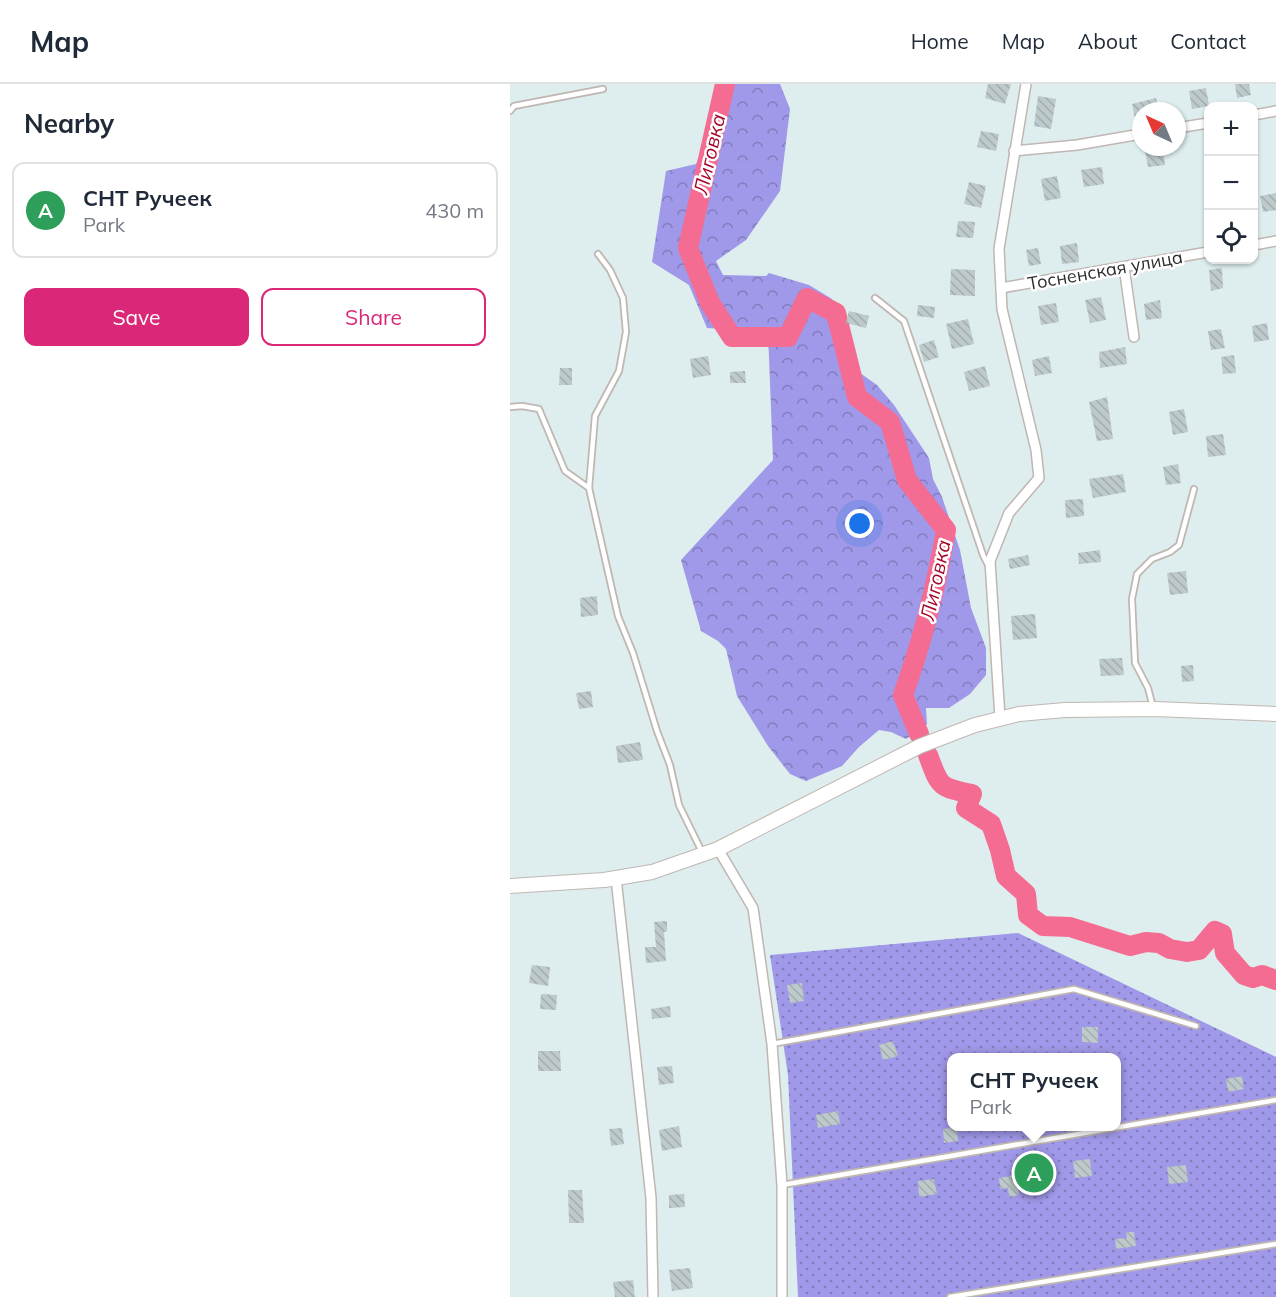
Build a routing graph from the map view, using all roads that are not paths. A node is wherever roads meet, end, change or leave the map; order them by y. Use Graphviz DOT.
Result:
graph roads {
  1 [pos="1026,84"];
  2 [pos="603,89"];
  3 [pos="510,111"];
  4 [pos="1276,111"];
  5 [pos="1258,114"];
  6 [pos="1204,124"];
  7 [pos="1186,127"];
  8 [pos="1132,136"];
  9 [pos="1014,151"];
  10 [pos="1276,241"];
  11 [pos="1258,244"];
  12 [pos="1204,253"];
  13 [pos="598,254"];
  14 [pos="1124,267"];
  15 [pos="1001,288"];
  16 [pos="875,298"];
  17 [pos="1134,337"];
  18 [pos="510,407"];
  19 [pos="589,488"];
  20 [pos="1194,489"];
  21 [pos="990,568"];
  22 [pos="1154,710"];
  23 [pos="1276,714"];
  24 [pos="1000,718"];
  25 [pos="718,849"];
  26 [pos="703,855"];
  27 [pos="616,878"];
  28 [pos="510,886"];
  29 [pos="1196,1026"];
  30 [pos="772,1044"];
  31 [pos="1276,1100"];
  32 [pos="1121,1127"];
  33 [pos="1096,1131"];
  34 [pos="782,1185"];
  35 [pos="1276,1244"];
  36 [pos="653,1297"];
  37 [pos="782,1297"];
  38 [pos="950,1297"];
  1 -- 9 [label="street"];
  2 -- 3 [label="lane"];
  4 -- 5 [label="street"];
  6 -- 7 [label="street"];
  8 -- 9 [label="street"];
  9 -- 15 [label="street"];
  10 -- 11 [label="street"];
  12 -- 14 [label="street, Тосненская улица"];
  13 -- 19 [label="lane"];
  14 -- 15 [label="street, Тосненская улица"];
  14 -- 17 [label="street"];
  15 -- 21 [label="street"];
  16 -- 21 [label="lane"];
  18 -- 19 [label="lane"];
  19 -- 26 [label="lane"];
  20 -- 22 [label="lane"];
  21 -- 24 [label="street"];
  22 -- 23 [label="main road"];
  22 -- 24 [label="main road"];
  24 -- 25 [label="main road"];
  25 -- 26 [label="main road"];
  25 -- 30 [label="street"];
  26 -- 27 [label="main road"];
  27 -- 28 [label="main road"];
  27 -- 36 [label="street"];
  29 -- 30 [label="lane"];
  30 -- 34 [label="street"];
  31 -- 32 [label="lane"];
  33 -- 34 [label="lane"];
  34 -- 37 [label="street"];
  35 -- 38 [label="lane"];
}
